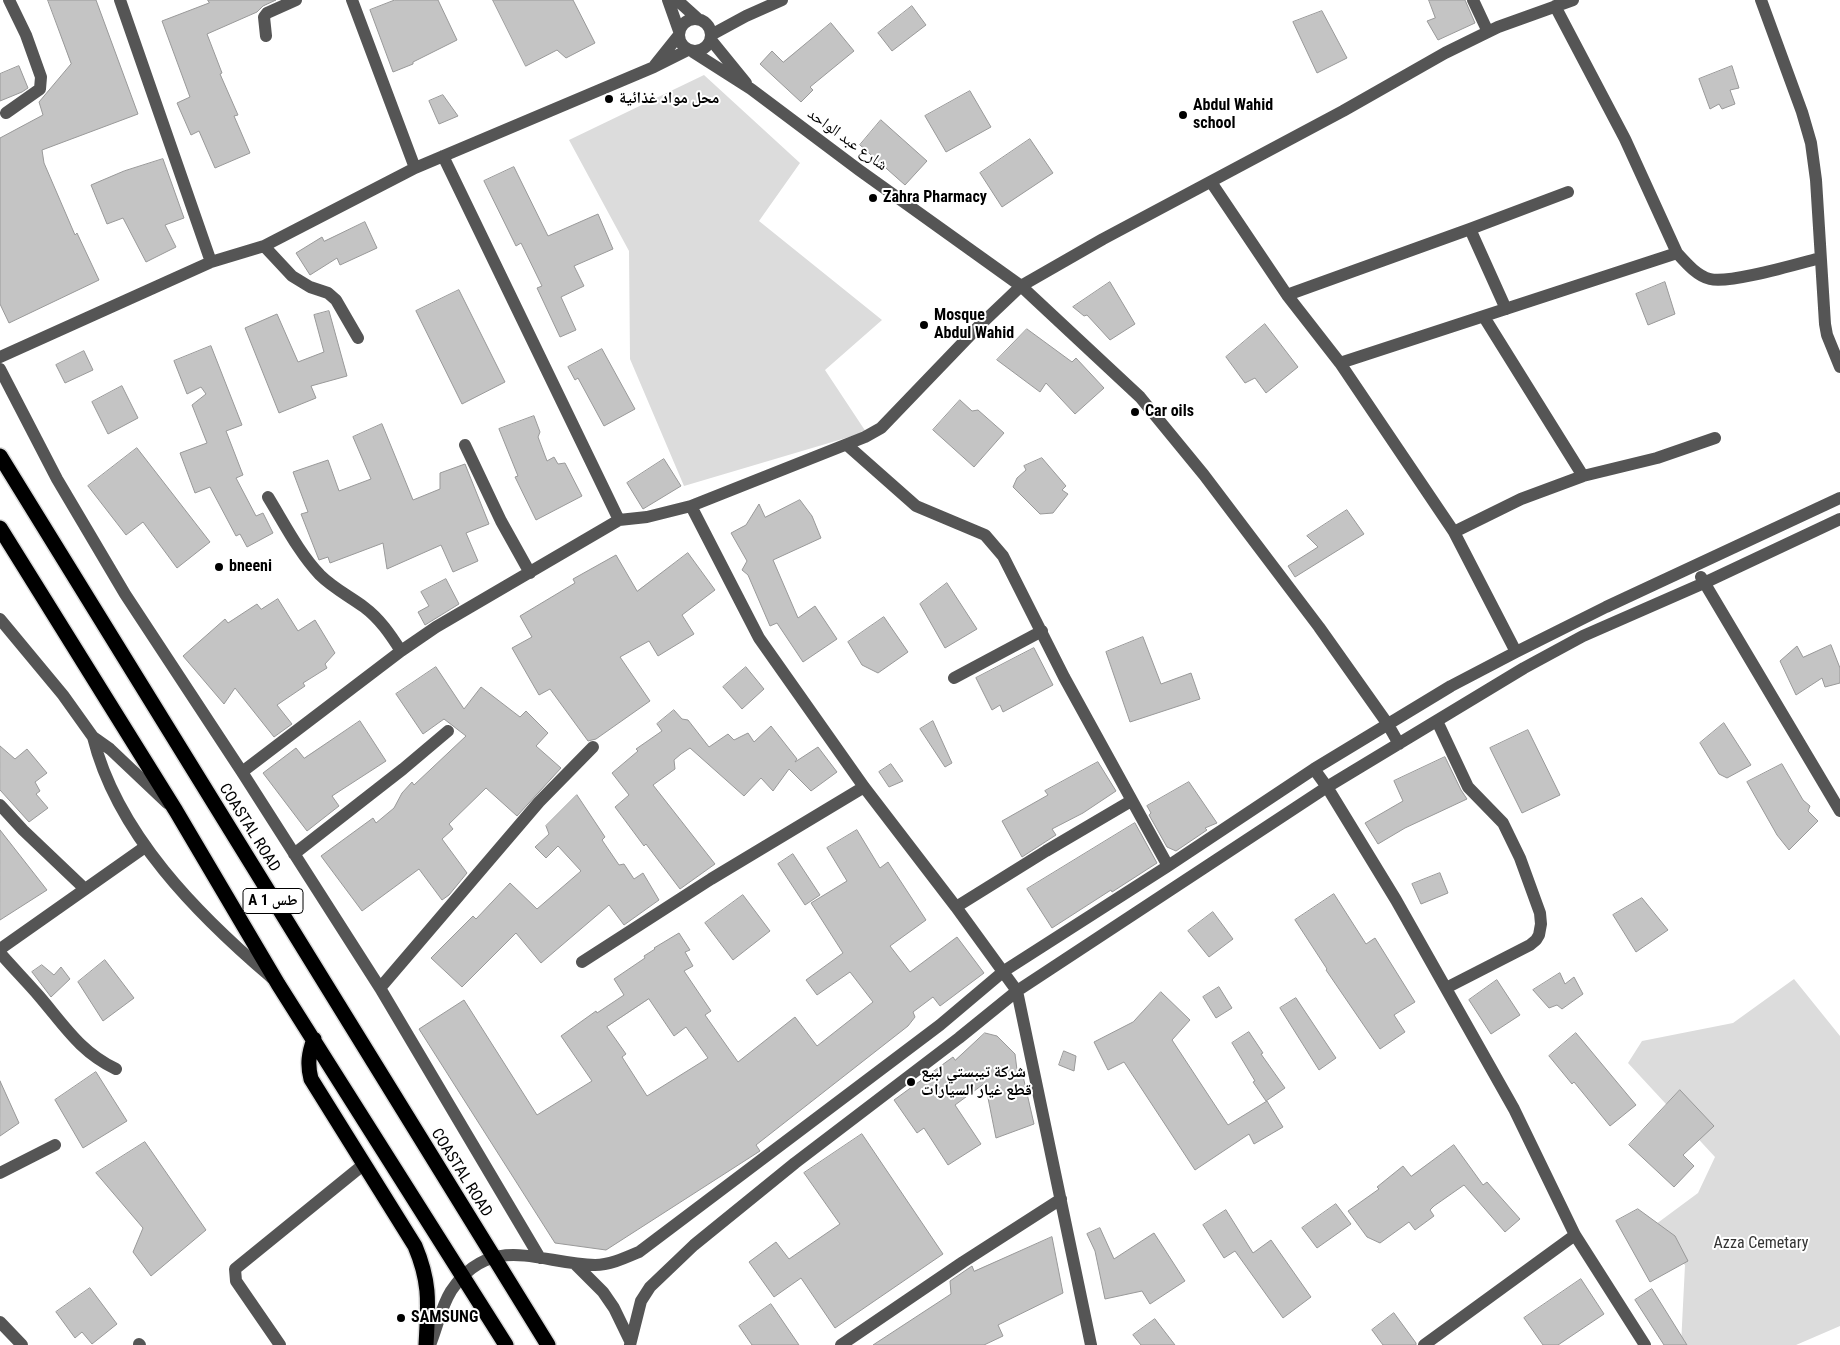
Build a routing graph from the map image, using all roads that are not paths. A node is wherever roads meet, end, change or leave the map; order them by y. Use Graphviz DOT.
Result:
graph roads {
  1 [pos="9,0"];
  2 [pos="120,0"];
  3 [pos="296,0"];
  4 [pos="352,0"];
  5 [pos="668,0"];
  6 [pos="677,0"];
  7 [pos="782,0"];
  8 [pos="1473,0"];
  9 [pos="1573,0"];
  10 [pos="1761,0"];
  11 [pos="1555,6"];
  12 [pos="746,16"];
  13 [pos="702,21"];
  14 [pos="1488,32"];
  15 [pos="679,33"];
  16 [pos="266,36"];
  17 [pos="711,38"];
  18 [pos="691,51"];
  19 [pos="654,67"];
  20 [pos="751,89"];
  21 [pos="6,113"];
  22 [pos="443,156"];
  23 [pos="415,168"];
  24 [pos="1210,182"];
  25 [pos="1568,192"];
  26 [pos="1470,230"];
  27 [pos="264,246"];
  28 [pos="1677,253"];
  29 [pos="1820,258"];
  30 [pos="211,262"];
  31 [pos="1021,286"];
  32 [pos="1287,294"];
  33 [pos="1506,309"];
  34 [pos="1484,317"];
  35 [pos="358,338"];
  36 [pos="0,358"];
  37 [pos="1340,363"];
  38 [pos="1840,367"];
  39 [pos="0,369"];
  40 [pos="1715,438"];
  41 [pos="465,445"];
  42 [pos="846,445"];
  43 [pos="0,456"];
  44 [pos="1583,476"];
  45 [pos="268,497"];
  46 [pos="1840,498"];
  47 [pos="690,506"];
  48 [pos="1840,519"];
  49 [pos="619,520"];
  50 [pos="0,528"];
  51 [pos="1454,532"];
  52 [pos="1696,566"];
  53 [pos="530,573"];
  54 [pos="1704,583"];
  55 [pos="0,619"];
  56 [pos="1042,631"];
  57 [pos="401,651"];
  58 [pos="1516,652"];
  59 [pos="954,678"];
  60 [pos="1437,721"];
  61 [pos="1388,723"];
  62 [pos="448,731"];
  63 [pos="93,737"];
  64 [pos="1399,744"];
  65 [pos="593,747"];
  66 [pos="1314,769"];
  67 [pos="242,772"];
  68 [pos="864,787"];
  69 [pos="1327,787"];
  70 [pos="1131,801"];
  71 [pos="0,805"];
  72 [pos="176,811"];
  73 [pos="1840,812"];
  74 [pos="144,846"];
  75 [pos="294,854"];
  76 [pos="1168,866"];
  77 [pos="85,889"];
  78 [pos="956,907"];
  79 [pos="0,949"];
  80 [pos="0,953"];
  81 [pos="582,962"];
  82 [pos="1004,972"];
  83 [pos="278,984"];
  84 [pos="380,988"];
  85 [pos="1446,988"];
  86 [pos="1017,991"];
  87 [pos="314,1039"];
  88 [pos="116,1069"];
  89 [pos="55,1145"];
  90 [pos="363,1165"];
  91 [pos="0,1173"];
  92 [pos="1061,1199"];
  93 [pos="1575,1235"];
  94 [pos="493,1258"];
  95 [pos="540,1258"];
  96 [pos="574,1263"];
  97 [pos="463,1278"];
  98 [pos="0,1322"];
  99 [pos="630,1343"];
  100 [pos="22,1345"];
  101 [pos="280,1345"];
  102 [pos="426,1345"];
  103 [pos="430,1345"];
  104 [pos="506,1345"];
  105 [pos="548,1345"];
  106 [pos="841,1345"];
  107 [pos="1091,1345"];
  108 [pos="1424,1345"];
  109 [pos="1645,1345"];
  1 -- 21 [label="street"];
  2 -- 30 [label="street"];
  3 -- 16 [label="street"];
  4 -- 23 [label="street"];
  5 -- 15 [label="street"];
  6 -- 13 [label="street"];
  7 -- 12 [label="street"];
  8 -- 14 [label="street"];
  9 -- 11 [label="street"];
  10 -- 29 [label="street"];
  11 -- 14 [label="street"];
  11 -- 28 [label="street"];
  12 -- 13 [label="street"];
  12 -- 17 [label="street"];
  13 -- 15 [label="street"];
  13 -- 17 [label="street"];
  14 -- 24 [label="street"];
  15 -- 18 [label="street"];
  15 -- 19 [label="street"];
  17 -- 18 [label="street"];
  17 -- 20 [label="street, شارع عبد الواحد"];
  18 -- 19 [label="street"];
  18 -- 20 [label="street, شارع عبد الواحد"];
  19 -- 22 [label="street"];
  20 -- 31 [label="street, شارع عبد الواحد"];
  22 -- 23 [label="street"];
  22 -- 49 [label="street"];
  23 -- 27 [label="street"];
  24 -- 31 [label="street"];
  24 -- 32 [label="street"];
  25 -- 26 [label="street"];
  26 -- 32 [label="street"];
  26 -- 33 [label="street"];
  27 -- 30 [label="street"];
  27 -- 35 [label="street"];
  28 -- 29 [label="street"];
  28 -- 33 [label="street"];
  29 -- 38 [label="street"];
  30 -- 36 [label="street"];
  31 -- 42 [label="street"];
  31 -- 61 [label="street, شارع عبد الواحد"];
  32 -- 37 [label="street"];
  33 -- 34 [label="street"];
  34 -- 37 [label="street"];
  34 -- 44 [label="street"];
  37 -- 51 [label="street"];
  39 -- 67 [label="street"];
  40 -- 44 [label="street"];
  41 -- 53 [label="street"];
  42 -- 47 [label="street"];
  42 -- 56 [label="street"];
  43 -- 94 [label="highway, COASTAL ROAD / A 1 طس"];
  44 -- 51 [label="street"];
  45 -- 57 [label="street"];
  46 -- 52 [label="street"];
  47 -- 49 [label="street"];
  47 -- 68 [label="street"];
  48 -- 54 [label="street"];
  49 -- 53 [label="street"];
  50 -- 72 [label="highway, A 1 طس"];
  51 -- 58 [label="street"];
  52 -- 54 [label="street"];
  52 -- 58 [label="street"];
  53 -- 57 [label="street"];
  54 -- 60 [label="street"];
  54 -- 73 [label="street"];
  55 -- 63 [label="street"];
  56 -- 59 [label="street"];
  56 -- 70 [label="street"];
  57 -- 67 [label="street"];
  58 -- 61 [label="street"];
  60 -- 64 [label="street"];
  60 -- 85 [label="street"];
  61 -- 64 [label="street, شارع عبد الواحد"];
  61 -- 66 [label="street"];
  62 -- 75 [label="street"];
  63 -- 72 [label="street"];
  63 -- 74 [label="street"];
  64 -- 69 [label="street"];
  65 -- 84 [label="street"];
  66 -- 69 [label="street"];
  66 -- 76 [label="street"];
  67 -- 75 [label="street"];
  68 -- 78 [label="street"];
  68 -- 81 [label="street"];
  69 -- 85 [label="street"];
  69 -- 86 [label="street"];
  70 -- 76 [label="street"];
  70 -- 78 [label="street"];
  71 -- 77 [label="street"];
  72 -- 83 [label="highway, A 1 طس"];
  74 -- 77 [label="street"];
  74 -- 83 [label="street"];
  75 -- 84 [label="street"];
  76 -- 82 [label="street"];
  77 -- 79 [label="street"];
  78 -- 82 [label="street"];
  80 -- 88 [label="street"];
  82 -- 86 [label="street"];
  82 -- 96 [label="street"];
  83 -- 87 [label="highway, A 1 طس"];
  84 -- 95 [label="street"];
  85 -- 93 [label="street"];
  86 -- 92 [label="street"];
  86 -- 99 [label="street"];
  87 -- 90 [label="highway"];
  87 -- 97 [label="highway, A 1 طس"];
  89 -- 91 [label="street"];
  90 -- 101 [label="street"];
  90 -- 102 [label="highway"];
  92 -- 106 [label="street"];
  92 -- 107 [label="street"];
  93 -- 108 [label="street"];
  93 -- 109 [label="street"];
  94 -- 95 [label="street"];
  94 -- 97 [label="street"];
  94 -- 105 [label="highway, COASTAL ROAD / A 1 طس"];
  95 -- 96 [label="street"];
  96 -- 99 [label="street"];
  97 -- 103 [label="street"];
  97 -- 104 [label="highway, A 1 طس"];
  98 -- 100 [label="street"];
}
